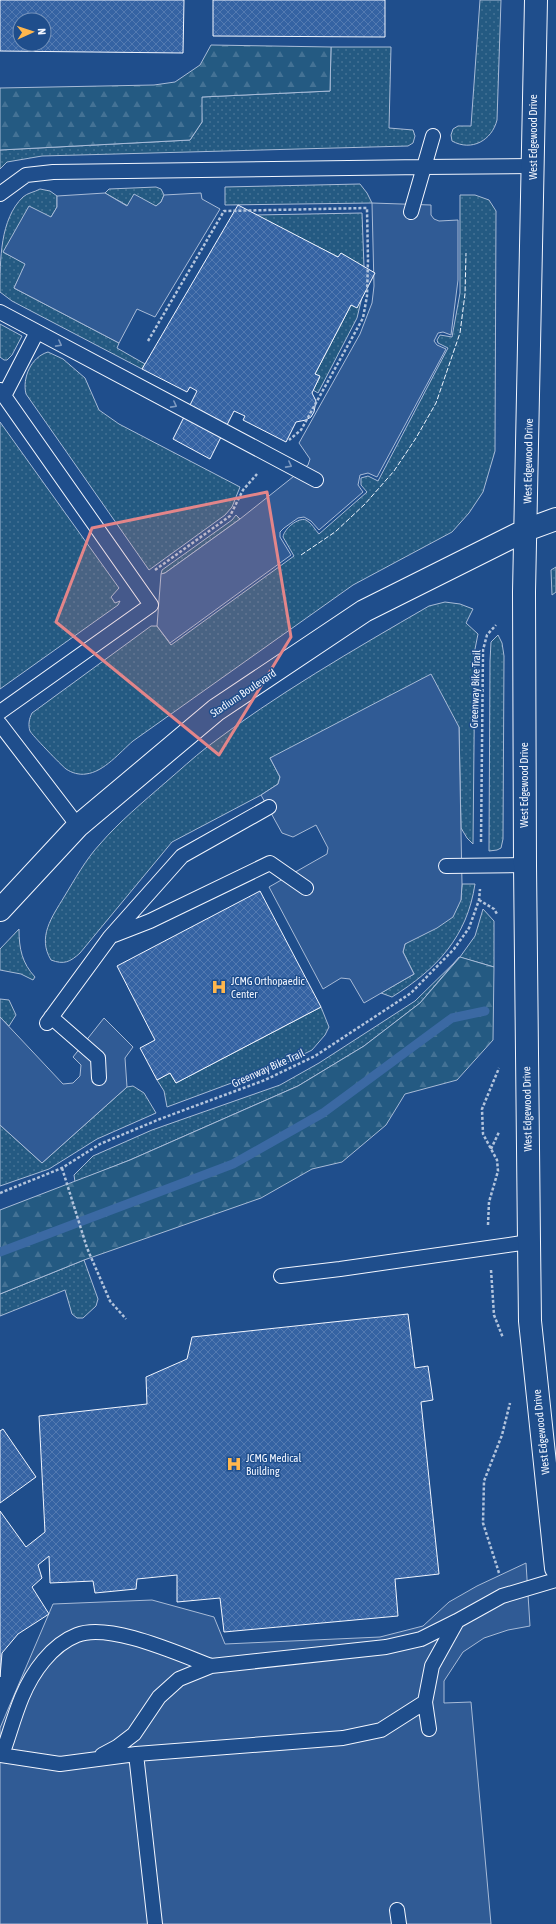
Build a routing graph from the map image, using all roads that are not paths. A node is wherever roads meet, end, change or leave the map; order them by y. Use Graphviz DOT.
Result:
graph roads {
  1 [pos="536,0"];
  2 [pos="433,136"];
  3 [pos="424,166"];
  4 [pos="533,166"];
  5 [pos="0,194"];
  6 [pos="411,212"];
  7 [pos="0,312"];
  8 [pos="37,332"];
  9 [pos="2,393"];
  10 [pos="316,480"];
  11 [pos="556,519"];
  12 [pos="526,530"];
  13 [pos="0,712"];
  14 [pos="0,724"];
  15 [pos="269,807"];
  16 [pos="78,826"];
  17 [pos="524,865"];
  18 [pos="446,866"];
  19 [pos="306,888"];
  20 [pos="0,910"];
  21 [pos="110,937"];
  22 [pos="99,1078"];
  23 [pos="529,1242"];
  24 [pos="281,1276"];
  25 [pos="556,1568"];
  26 [pos="556,1580"];
  27 [pos="456,1621"];
  28 [pos="211,1666"];
  29 [pos="425,1702"];
  30 [pos="429,1729"];
  31 [pos="136,1754"];
  32 [pos="1,1755"];
  33 [pos="95,1759"];
  34 [pos="397,1910"];
  35 [pos="155,1924"];
  36 [pos="399,1924"];
  1 -- 4 [label="main road, West Edgewood Drive"];
  2 -- 3 [label="lane"];
  3 -- 4 [label="lane"];
  3 -- 5 [label="lane"];
  3 -- 6 [label="lane"];
  4 -- 12 [label="main road, West Edgewood Drive"];
  7 -- 8 [label="lane"];
  8 -- 9 [label="lane"];
  8 -- 10 [label="lane, one-way"];
  9 -- 13 [label="lane"];
  11 -- 12 [label="main road, Stadium Boulevard"];
  12 -- 16 [label="main road, Stadium Boulevard"];
  12 -- 17 [label="main road, West Edgewood Drive"];
  14 -- 16 [label="lane"];
  15 -- 21 [label="lane"];
  16 -- 20 [label="main road, Stadium Boulevard"];
  17 -- 18 [label="lane"];
  17 -- 23 [label="main road, West Edgewood Drive"];
  19 -- 21 [label="lane"];
  21 -- 22 [label="lane"];
  23 -- 24 [label="lane"];
  23 -- 25 [label="main road, West Edgewood Drive"];
  26 -- 27 [label="lane"];
  27 -- 28 [label="lane"];
  27 -- 29 [label="lane"];
  28 -- 32 [label="lane"];
  28 -- 33 [label="lane"];
  29 -- 30 [label="lane"];
  29 -- 31 [label="lane"];
  31 -- 33 [label="lane"];
  31 -- 35 [label="lane"];
  32 -- 33 [label="lane"];
  34 -- 36 [label="lane"];
}
